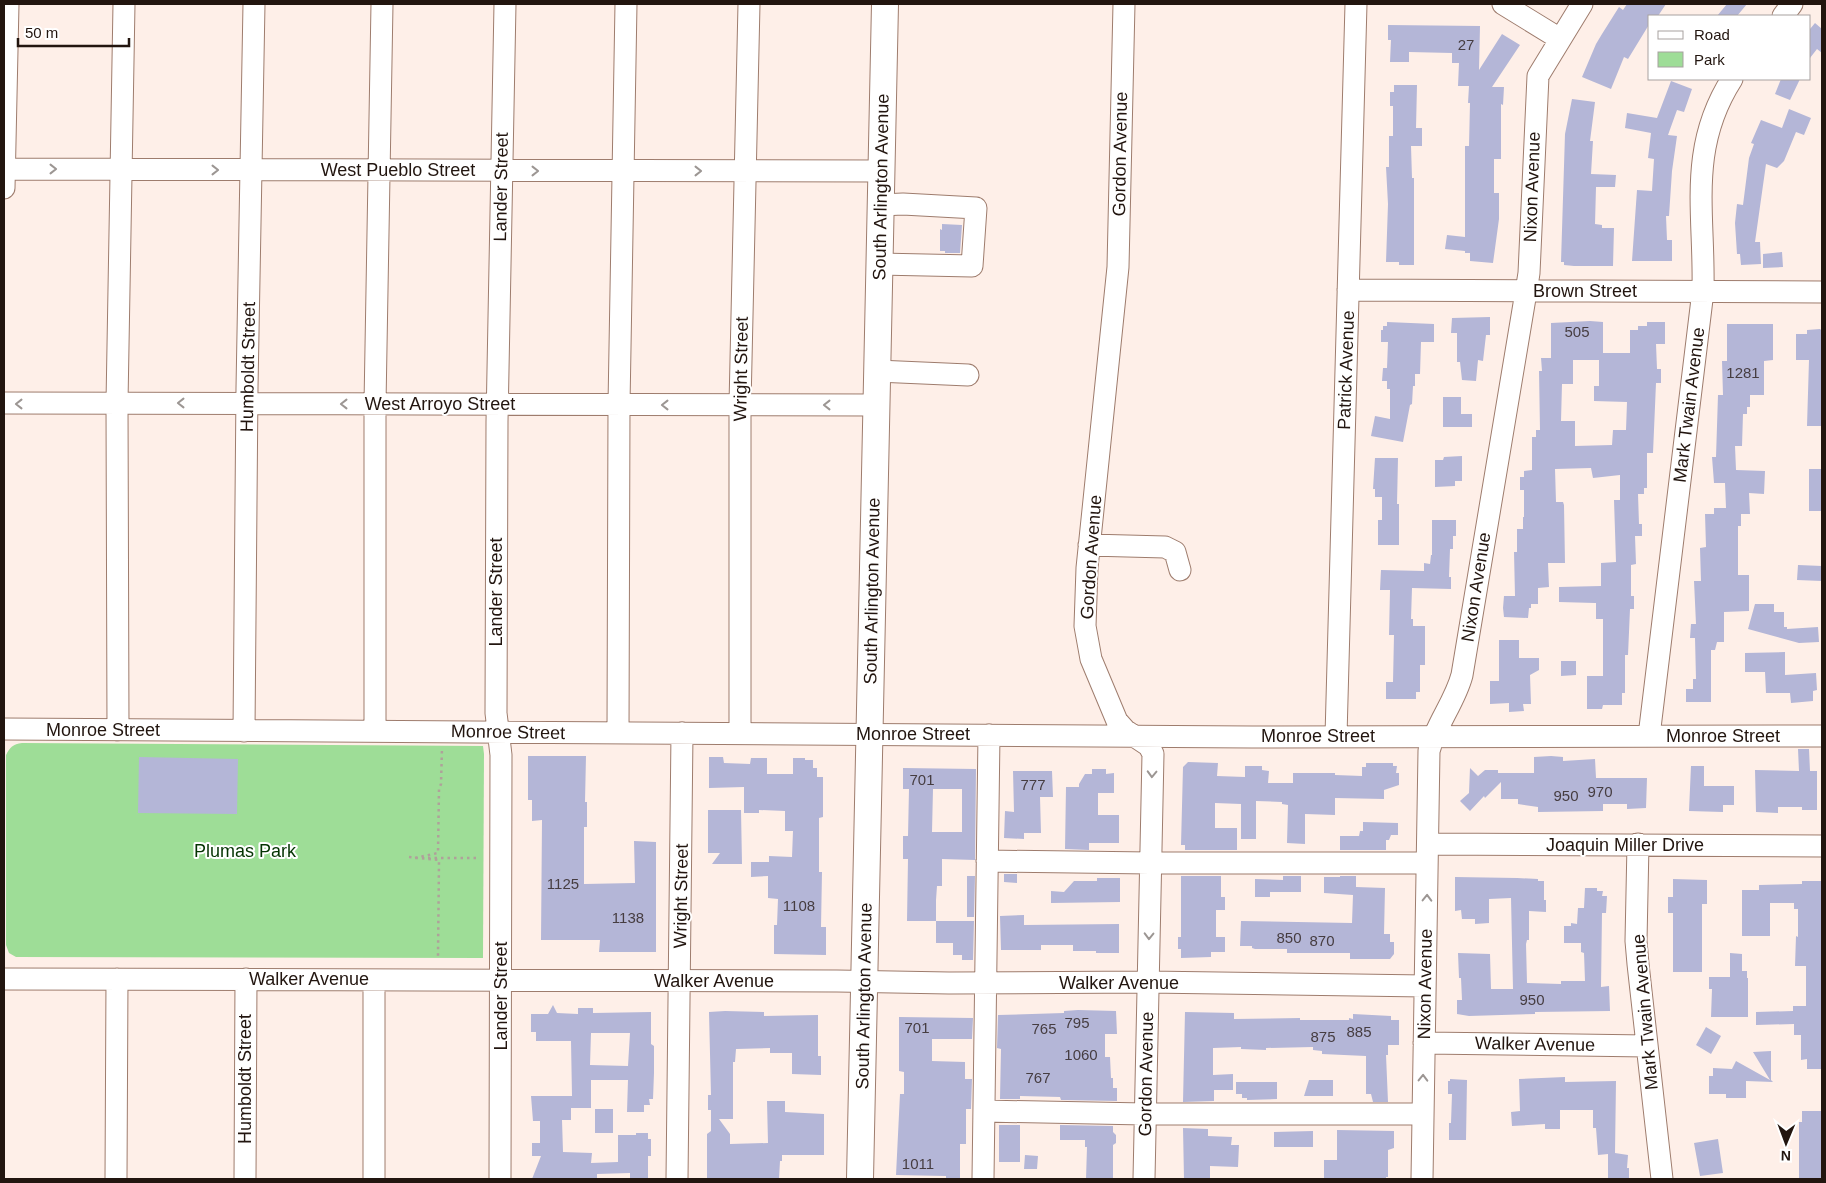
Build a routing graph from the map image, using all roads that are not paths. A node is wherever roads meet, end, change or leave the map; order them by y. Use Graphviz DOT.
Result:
graph roads {
  1 [pos="8,4"];
  2 [pos="124,4"];
  3 [pos="254,4"];
  4 [pos="382,4"];
  5 [pos="505,4"];
  6 [pos="626,4"];
  7 [pos="749,4"];
  8 [pos="885,4"];
  9 [pos="1124,4"];
  10 [pos="1356,4"];
  11 [pos="1503,4"];
  12 [pos="1582,4"];
  13 [pos="1792,4"];
  14 [pos="1783,15"];
  15 [pos="1560,39"];
  16 [pos="5,54"];
  17 [pos="1731,80"];
  18 [pos="4,169"];
  19 [pos="122,170"];
  20 [pos="251,170"];
  21 [pos="379,170"];
  22 [pos="502,170"];
  23 [pos="623,171"];
  24 [pos="746,171"];
  25 [pos="882,171"];
  26 [pos="4,188"];
  27 [pos="881,205"];
  28 [pos="880,264"];
  29 [pos="1348,290"];
  30 [pos="1703,291"];
  31 [pos="1526,292"];
  32 [pos="1822,292"];
  33 [pos="877,372"];
  34 [pos="968,375"];
  35 [pos="117,403"];
  36 [pos="247,403"];
  37 [pos="4,404"];
  38 [pos="375,404"];
  39 [pos="497,404"];
  40 [pos="619,405"];
  41 [pos="740,405"];
  42 [pos="876,405"];
  43 [pos="1089,545"];
  44 [pos="1180,570"];
  45 [pos="4,729"];
  46 [pos="118,730"];
  47 [pos="244,731"];
  48 [pos="375,731"];
  49 [pos="498,732"];
  50 [pos="618,733"];
  51 [pos="682,733"];
  52 [pos="740,733"];
  53 [pos="869,734"];
  54 [pos="989,735"];
  55 [pos="1132,735"];
  56 [pos="1336,736"];
  57 [pos="1434,736"];
  58 [pos="1649,736"];
  59 [pos="1822,736"];
  60 [pos="1638,844"];
  61 [pos="1822,846"];
  62 [pos="1428,853"];
  63 [pos="987,861"];
  64 [pos="1150,863"];
  65 [pos="4,979"];
  66 [pos="117,979"];
  67 [pos="246,979"];
  68 [pos="374,980"];
  69 [pos="501,980"];
  70 [pos="680,981"];
  71 [pos="864,982"];
  72 [pos="1148,982"];
  73 [pos="986,983"];
  74 [pos="1425,986"];
  75 [pos="1424,1043"];
  76 [pos="1647,1046"];
  77 [pos="984,1111"];
  78 [pos="1145,1114"];
  79 [pos="1423,1114"];
  80 [pos="116,1179"];
  81 [pos="245,1179"];
  82 [pos="374,1179"];
  83 [pos="500,1179"];
  84 [pos="677,1179"];
  85 [pos="860,1179"];
  86 [pos="982,1179"];
  87 [pos="1144,1179"];
  88 [pos="1422,1179"];
  89 [pos="1662,1179"];
  1 -- 16 [label="street"];
  2 -- 19 [label="street"];
  3 -- 20 [label="street, Humboldt Street"];
  4 -- 21 [label="street"];
  5 -- 22 [label="street, Lander Street"];
  6 -- 23 [label="street"];
  7 -- 24 [label="street, Wright Street"];
  8 -- 25 [label="main road, South Arlington Avenue"];
  9 -- 43 [label="street, Gordon Avenue"];
  10 -- 29 [label="street, Patrick Avenue"];
  11 -- 15 [label="street"];
  12 -- 15 [label="street, Nixon Avenue"];
  13 -- 14 [label="street"];
  15 -- 31 [label="street, Nixon Avenue"];
  16 -- 18 [label="street"];
  17 -- 30 [label="street, Mark Twain Avenue"];
  18 -- 19 [label="street, West Pueblo Street, one-way"];
  18 -- 26 [label="street"];
  19 -- 20 [label="street, West Pueblo Street, one-way"];
  19 -- 35 [label="street"];
  20 -- 21 [label="street, West Pueblo Street"];
  20 -- 36 [label="street, Humboldt Street"];
  21 -- 22 [label="street, West Pueblo Street"];
  21 -- 38 [label="street"];
  22 -- 23 [label="street, West Pueblo Street, one-way"];
  22 -- 39 [label="street, Lander Street"];
  23 -- 24 [label="street, West Pueblo Street, one-way"];
  23 -- 40 [label="street"];
  24 -- 25 [label="street, West Pueblo Street"];
  24 -- 41 [label="street, Wright Street"];
  25 -- 27 [label="main road, South Arlington Avenue"];
  27 -- 28 [label="main road, South Arlington Avenue"];
  27 -- 28 [label="street"];
  28 -- 33 [label="main road, South Arlington Avenue"];
  29 -- 31 [label="street, Brown Street"];
  29 -- 56 [label="street, Patrick Avenue"];
  30 -- 31 [label="street, Brown Street"];
  30 -- 32 [label="street, Brown Street"];
  30 -- 58 [label="street, Mark Twain Avenue"];
  31 -- 57 [label="street, Nixon Avenue"];
  33 -- 34 [label="street"];
  33 -- 42 [label="main road, South Arlington Avenue"];
  36 -- 35 [label="street, West Arroyo Street, one-way"];
  35 -- 37 [label="street, West Arroyo Street, one-way"];
  35 -- 46 [label="street"];
  38 -- 36 [label="street, West Arroyo Street, one-way"];
  36 -- 47 [label="street, Humboldt Street"];
  38 -- 39 [label="street, West Arroyo Street"];
  38 -- 48 [label="street"];
  39 -- 40 [label="street, West Arroyo Street"];
  39 -- 49 [label="street, Lander Street"];
  41 -- 40 [label="street, West Arroyo Street, one-way"];
  40 -- 50 [label="street"];
  42 -- 41 [label="street, West Arroyo Street, one-way"];
  41 -- 52 [label="street, Wright Street"];
  42 -- 53 [label="main road, South Arlington Avenue"];
  43 -- 44 [label="street"];
  43 -- 55 [label="street, Gordon Avenue"];
  45 -- 46 [label="street, Monroe Street"];
  46 -- 47 [label="street, Monroe Street"];
  47 -- 48 [label="street, Monroe Street"];
  48 -- 49 [label="street, Monroe Street"];
  49 -- 50 [label="street, Monroe Street"];
  49 -- 69 [label="street, Lander Street"];
  50 -- 51 [label="street, Monroe Street"];
  51 -- 52 [label="street, Monroe Street"];
  51 -- 70 [label="street, Wright Street"];
  52 -- 53 [label="street, Monroe Street"];
  53 -- 54 [label="street, Monroe Street"];
  53 -- 71 [label="main road, South Arlington Avenue"];
  54 -- 55 [label="street, Monroe Street"];
  54 -- 63 [label="street"];
  55 -- 56 [label="street, Monroe Street"];
  55 -- 64 [label="street, Gordon Avenue, one-way"];
  56 -- 57 [label="street, Monroe Street"];
  57 -- 58 [label="street, Monroe Street"];
  57 -- 62 [label="street, Nixon Avenue"];
  58 -- 59 [label="street, Monroe Street"];
  60 -- 61 [label="street, Joaquin Miller Drive"];
  60 -- 62 [label="street, Joaquin Miller Drive"];
  60 -- 76 [label="street, Mark Twain Avenue"];
  62 -- 64 [label="street, Joaquin Miller Drive"];
  74 -- 62 [label="street, Nixon Avenue, one-way"];
  63 -- 64 [label="street, Joaquin Miller Drive"];
  63 -- 73 [label="street"];
  64 -- 72 [label="street, Gordon Avenue, one-way"];
  65 -- 66 [label="street, Walker Avenue"];
  66 -- 67 [label="street, Walker Avenue"];
  66 -- 80 [label="street"];
  67 -- 68 [label="street, Walker Avenue"];
  67 -- 81 [label="street, Humboldt Street"];
  68 -- 69 [label="street, Walker Avenue"];
  68 -- 82 [label="street"];
  69 -- 70 [label="street, Walker Avenue"];
  69 -- 83 [label="street, Lander Street"];
  70 -- 71 [label="street, Walker Avenue"];
  70 -- 84 [label="street, Wright Street"];
  71 -- 73 [label="street, Walker Avenue"];
  71 -- 85 [label="main road, South Arlington Avenue"];
  72 -- 73 [label="street, Walker Avenue"];
  72 -- 74 [label="street, Walker Avenue"];
  72 -- 78 [label="street, Gordon Avenue"];
  73 -- 77 [label="street"];
  74 -- 75 [label="street, Nixon Avenue"];
  75 -- 76 [label="street, Walker Avenue"];
  79 -- 75 [label="street, Nixon Avenue, one-way"];
  76 -- 89 [label="street, Mark Twain Avenue"];
  77 -- 78 [label="street"];
  77 -- 86 [label="street"];
  78 -- 79 [label="street"];
  78 -- 87 [label="street, Gordon Avenue"];
  79 -- 88 [label="street, Nixon Avenue"];
}
